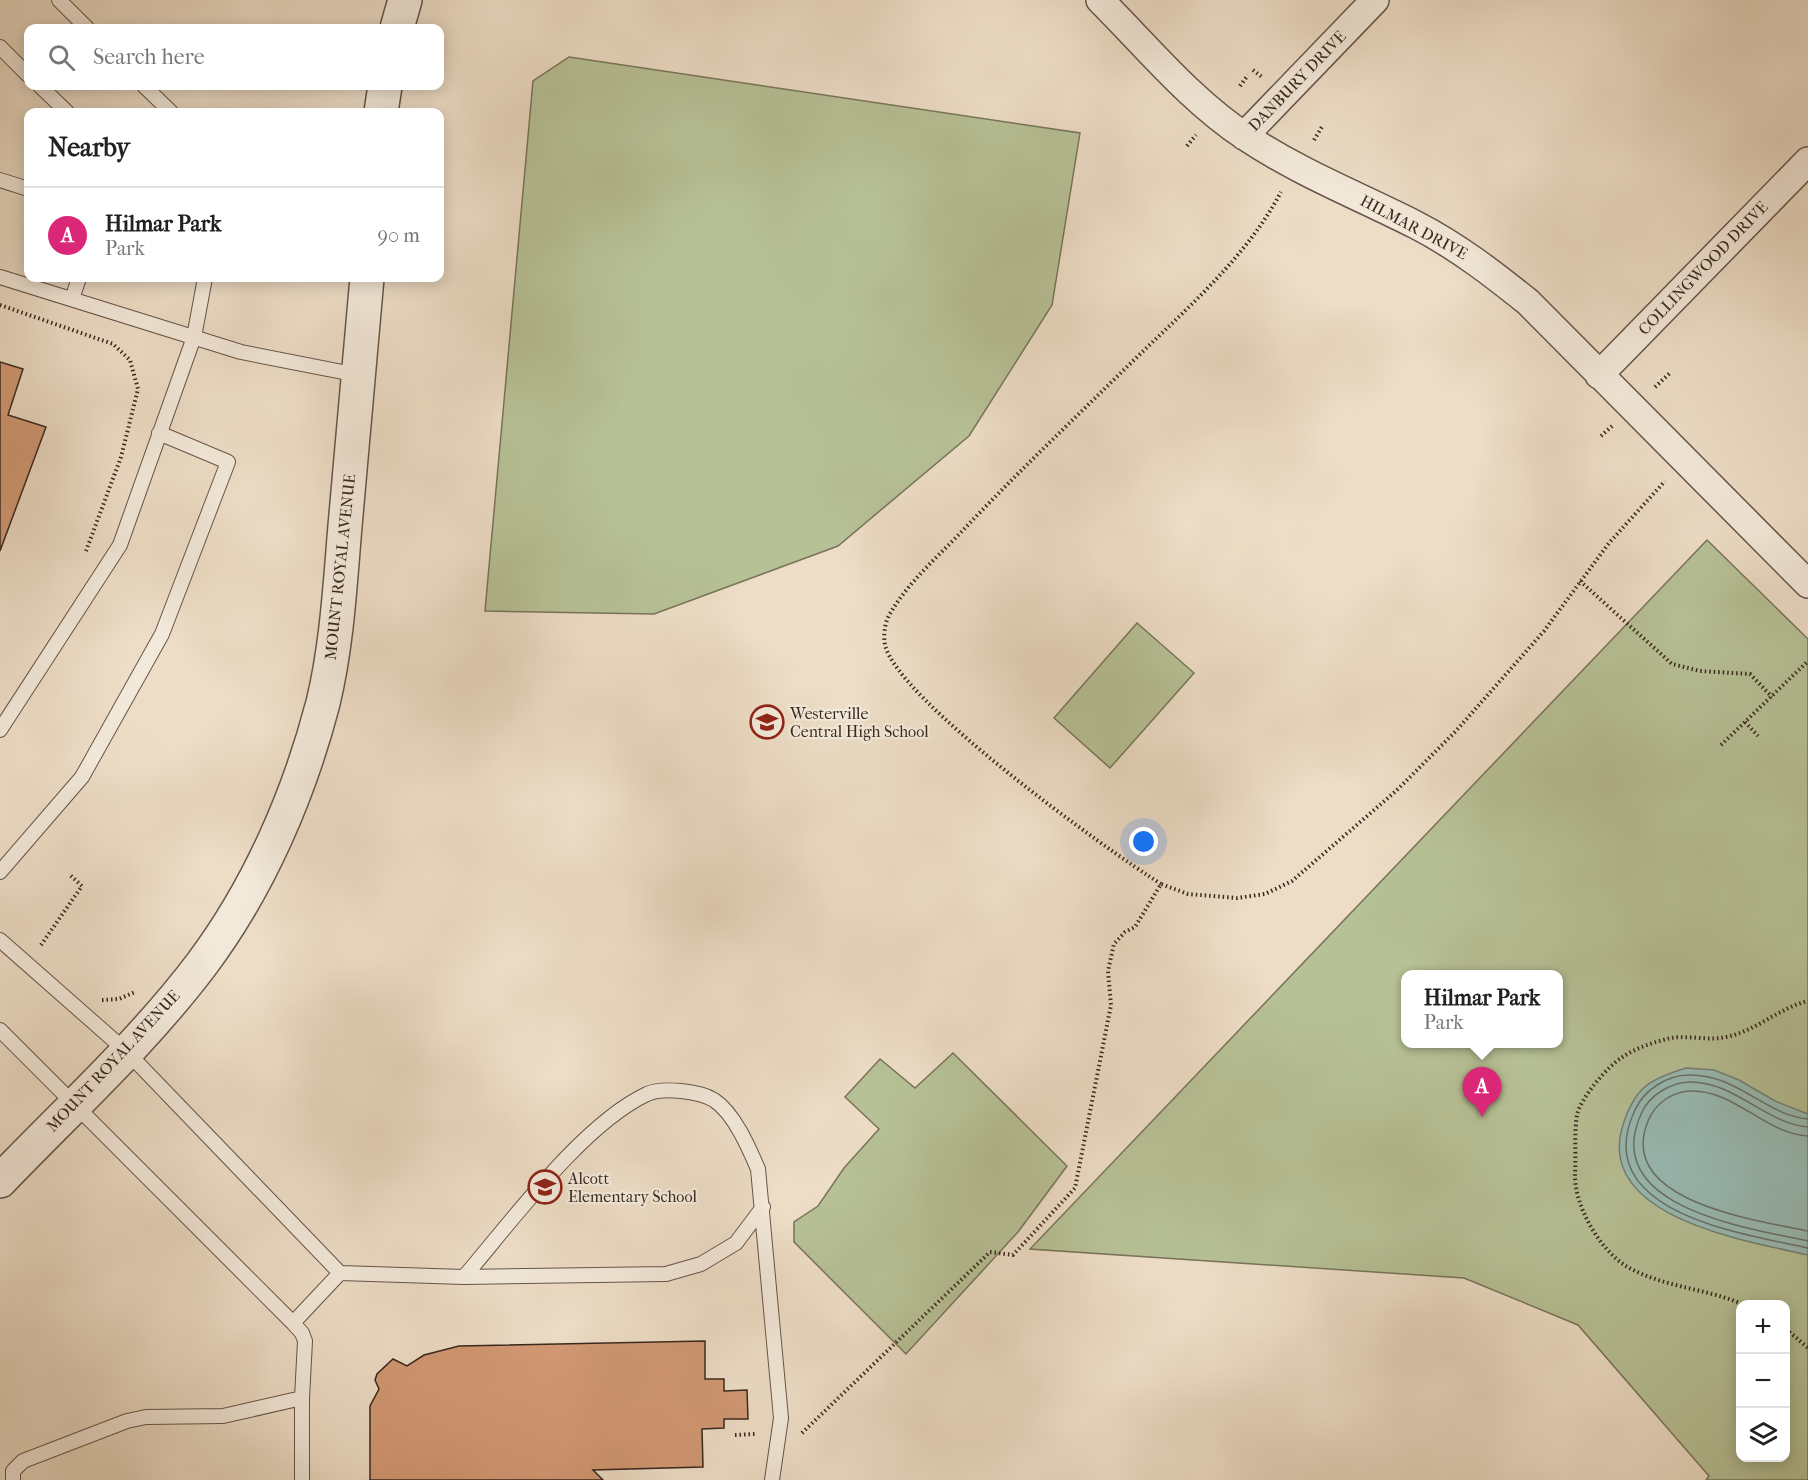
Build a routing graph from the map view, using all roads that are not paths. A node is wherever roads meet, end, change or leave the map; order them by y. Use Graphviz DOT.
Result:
graph roads {
  1 [pos="59,0"];
  2 [pos="405,0"];
  3 [pos="1100,0"];
  4 [pos="1375,0"];
  5 [pos="83,24"];
  6 [pos="398,24"];
  7 [pos="0,46"];
  8 [pos="24,71"];
  9 [pos="44,90"];
  10 [pos="148,90"];
  11 [pos="384,90"];
  12 [pos="63,108"];
  13 [pos="167,108"];
  14 [pos="382,108"];
  15 [pos="1244,136"];
  16 [pos="1808,161"];
  17 [pos="0,180"];
  18 [pos="24,188"];
  19 [pos="0,277"];
  20 [pos="78,282"];
  21 [pos="204,282"];
  22 [pos="367,282"];
  23 [pos="72,299"];
  24 [pos="194,338"];
  25 [pos="358,375"];
  26 [pos="1599,375"];
  27 [pos="159,434"];
  28 [pos="1808,584"];
  29 [pos="0,730"];
  30 [pos="0,872"];
  31 [pos="0,939"];
  32 [pos="0,1030"];
  33 [pos="126,1052"];
  34 [pos="75,1103"];
  35 [pos="0,1181"];
  36 [pos="763,1207"];
  37 [pos="340,1273"];
  38 [pos="464,1277"];
  39 [pos="293,1323"];
  40 [pos="302,1398"];
  41 [pos="13,1480"];
  42 [pos="302,1480"];
  43 [pos="772,1480"];
  1 -- 5 [label="lane"];
  2 -- 6 [label="street"];
  3 -- 15 [label="street, HILMAR DRIVE"];
  4 -- 15 [label="street, DANBURY DRIVE"];
  7 -- 8 [label="lane"];
  9 -- 12 [label="lane"];
  10 -- 13 [label="lane"];
  11 -- 14 [label="street"];
  15 -- 26 [label="street, HILMAR DRIVE"];
  16 -- 26 [label="street, COLLINGWOOD DRIVE"];
  17 -- 18 [label="lane"];
  19 -- 23 [label="lane"];
  20 -- 23 [label="lane"];
  21 -- 24 [label="lane"];
  22 -- 25 [label="street, MOUNT ROYAL AVENUE"];
  23 -- 24 [label="lane"];
  24 -- 25 [label="lane"];
  24 -- 27 [label="lane"];
  25 -- 33 [label="street, MOUNT ROYAL AVENUE"];
  26 -- 28 [label="street, HILMAR DRIVE"];
  27 -- 29 [label="lane"];
  27 -- 30 [label="lane"];
  31 -- 33 [label="lane"];
  32 -- 34 [label="lane"];
  33 -- 34 [label="street, MOUNT ROYAL AVENUE"];
  33 -- 37 [label="lane"];
  34 -- 35 [label="street, MOUNT ROYAL AVENUE"];
  34 -- 39 [label="lane"];
  36 -- 38 [label="lane"];
  36 -- 38 [label="lane"];
  36 -- 43 [label="lane"];
  37 -- 38 [label="lane"];
  37 -- 39 [label="lane"];
  39 -- 40 [label="lane"];
  40 -- 41 [label="lane"];
  40 -- 42 [label="lane"];
}
